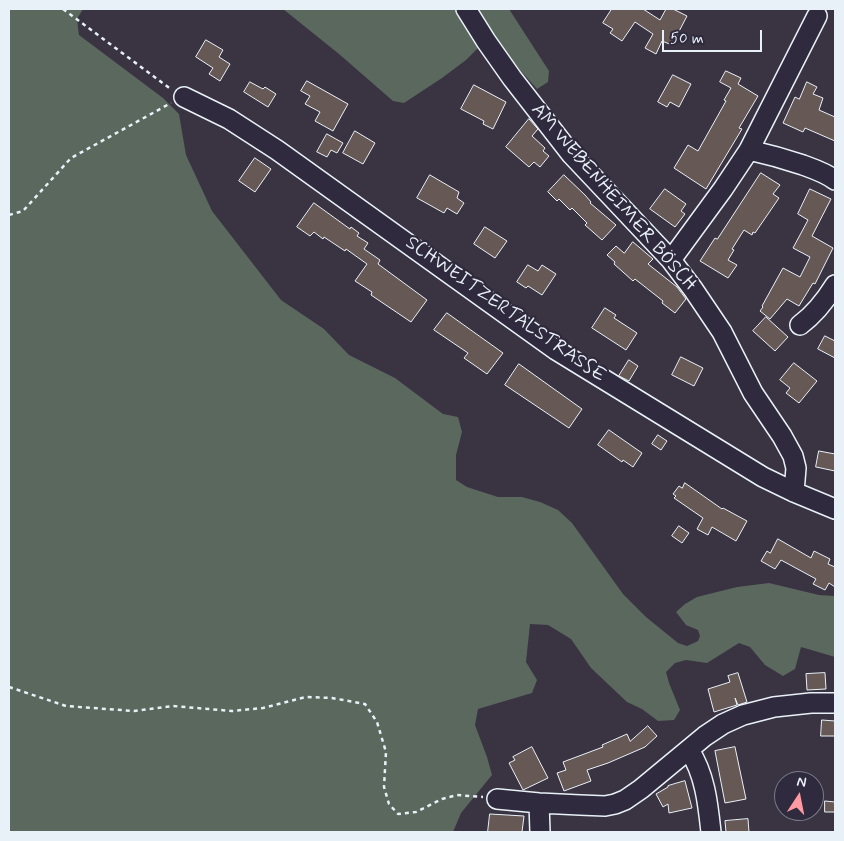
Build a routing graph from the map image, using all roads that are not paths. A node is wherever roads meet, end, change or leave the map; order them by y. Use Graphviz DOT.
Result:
graph roads {
  1 [pos="466,9"];
  2 [pos="817,16"];
  3 [pos="184,97"];
  4 [pos="749,150"];
  5 [pos="835,180"];
  6 [pos="671,260"];
  7 [pos="835,285"];
  8 [pos="800,325"];
  9 [pos="794,492"];
  10 [pos="835,509"];
  11 [pos="835,704"];
  12 [pos="689,750"];
  13 [pos="496,798"];
  14 [pos="539,803"];
  15 [pos="540,832"];
  16 [pos="711,832"];
  1 -- 6 [label="street, AM WEBENHEIMER BÖSCH"];
  2 -- 4 [label="street"];
  3 -- 9 [label="street, SCHWEITZERTALSTRASSE"];
  4 -- 5 [label="street"];
  4 -- 6 [label="street"];
  6 -- 9 [label="street, AM WEBENHEIMER BÖSCH"];
  7 -- 8 [label="street"];
  9 -- 10 [label="street, SCHWEITZERTALSTRASSE"];
  11 -- 12 [label="street"];
  12 -- 14 [label="street"];
  12 -- 16 [label="street"];
  13 -- 14 [label="street"];
  14 -- 15 [label="street"];
}
